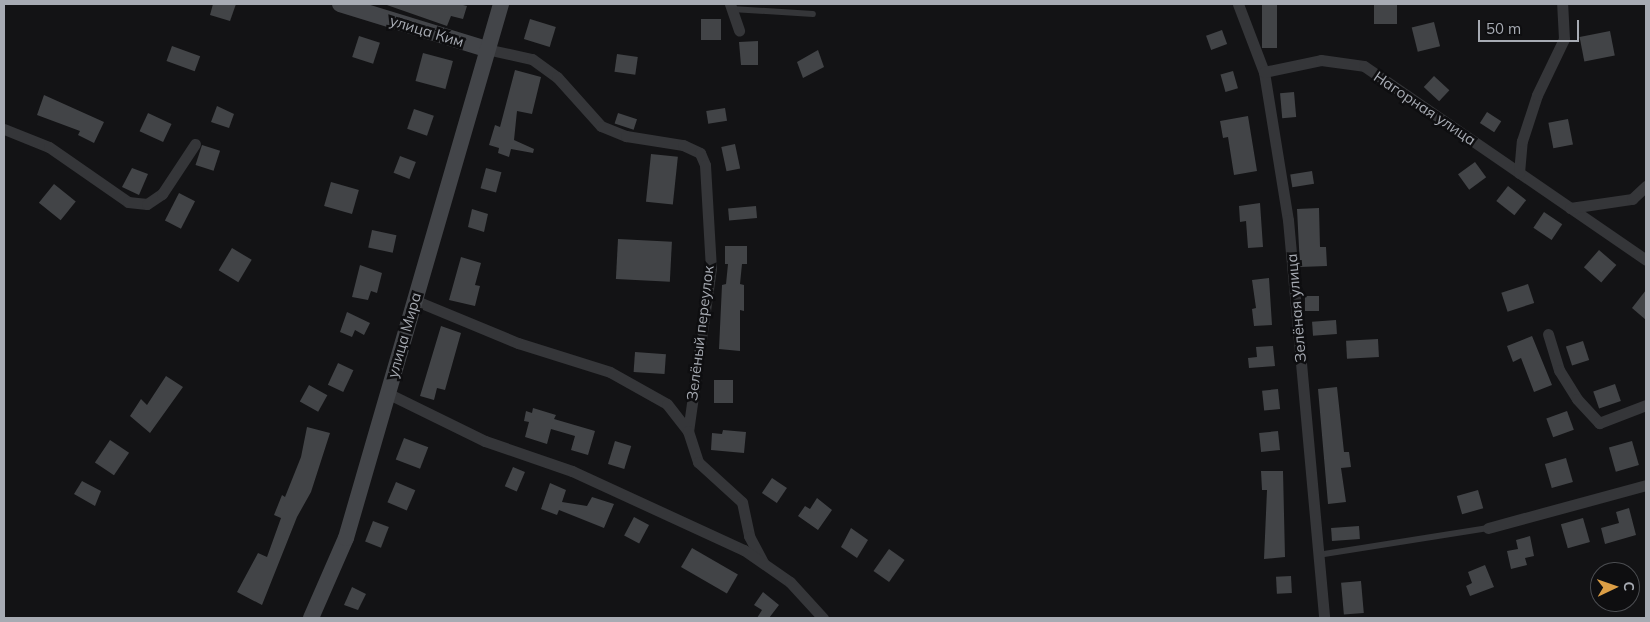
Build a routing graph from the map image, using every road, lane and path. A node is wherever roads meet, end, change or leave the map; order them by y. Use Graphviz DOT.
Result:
graph roads {
  1 [pos="340,4"];
  2 [pos="501,4"];
  3 [pos="1238,4"];
  4 [pos="1562,4"];
  5 [pos="730,6"];
  6 [pos="813,14"];
  7 [pos="739,30"];
  8 [pos="486,49"];
  9 [pos="1264,72"];
  10 [pos="4,129"];
  11 [pos="195,144"];
  12 [pos="1519,173"];
  13 [pos="1646,186"];
  14 [pos="1570,208"];
  15 [pos="1646,260"];
  16 [pos="414,300"];
  17 [pos="1548,334"];
  18 [pos="388,393"];
  19 [pos="1646,405"];
  20 [pos="688,431"];
  21 [pos="1646,485"];
  22 [pos="1488,528"];
  23 [pos="1318,555"];
  24 [pos="764,564"];
  25 [pos="311,618"];
  26 [pos="823,618"];
  27 [pos="1324,618"];
  1 -- 8 [label="street, улица Ким"];
  2 -- 8 [label="street, улица Мира"];
  3 -- 9 [label="street, Зелёная улица"];
  4 -- 12 [label="street"];
  5 -- 6 [label="lane"];
  5 -- 7 [label="street"];
  8 -- 16 [label="street, улица Мира"];
  8 -- 20 [label="street, Зелёный переулок"];
  9 -- 12 [label="street, Нагорная улица"];
  9 -- 23 [label="street, Зелёная улица"];
  10 -- 11 [label="street"];
  12 -- 14 [label="street, Нагорная улица"];
  13 -- 14 [label="street"];
  14 -- 15 [label="street, Нагорная улица"];
  16 -- 18 [label="street, улица Мира"];
  16 -- 20 [label="street, Зелёный переулок"];
  17 -- 19 [label="street"];
  18 -- 24 [label="street, Зелёный переулок"];
  18 -- 25 [label="street, улица Мира"];
  20 -- 24 [label="street, Зелёный переулок"];
  21 -- 22 [label="street"];
  22 -- 23 [label="lane"];
  23 -- 27 [label="street, Зелёная улица"];
  24 -- 26 [label="street, Зелёный переулок"];
}
